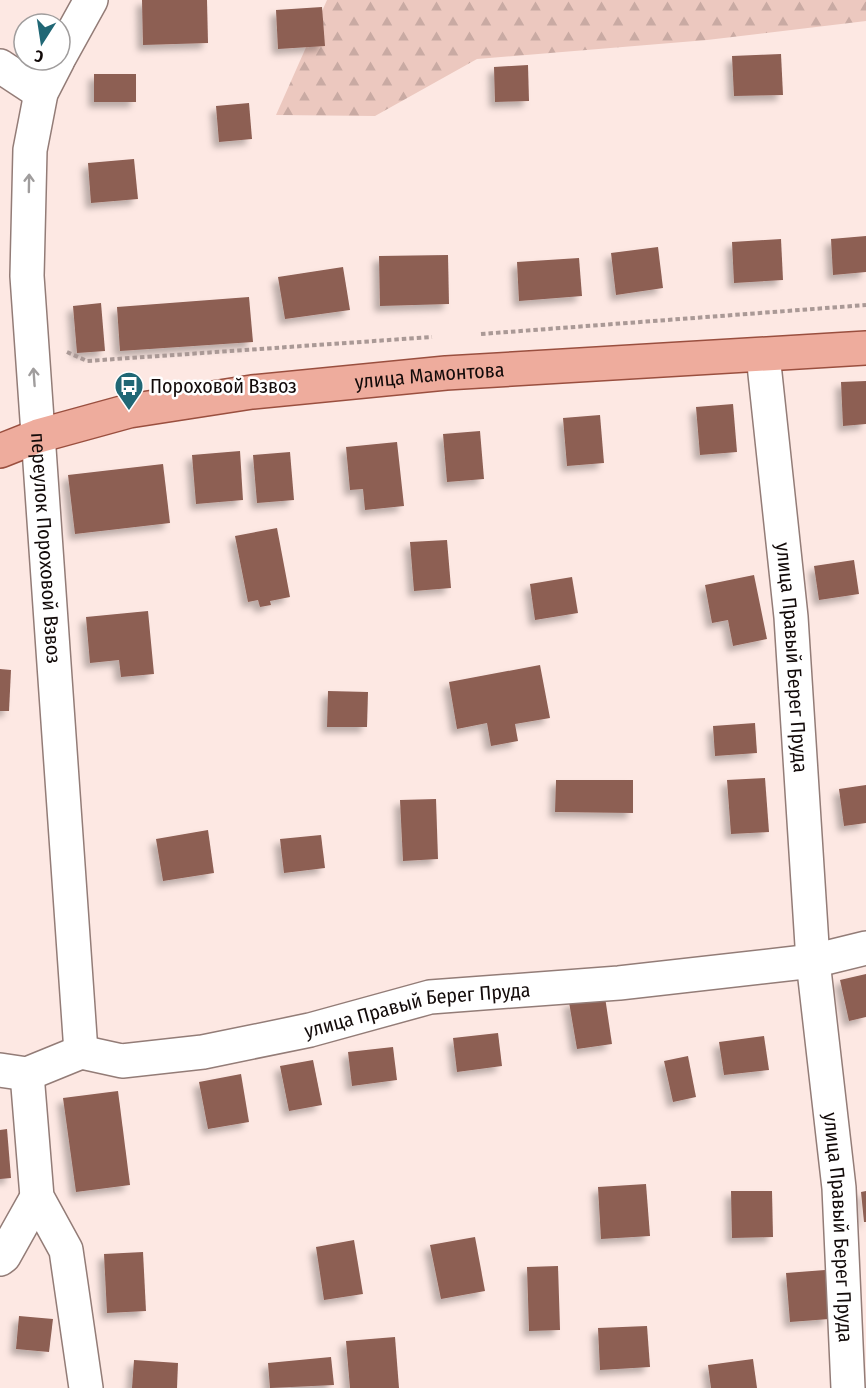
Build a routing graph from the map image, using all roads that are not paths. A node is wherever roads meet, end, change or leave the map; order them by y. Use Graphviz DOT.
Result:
graph roads {
  1 [pos="91,0"];
  2 [pos="72,34"];
  3 [pos="0,66"];
  4 [pos="51,72"];
  5 [pos="40,93"];
  6 [pos="866,348"];
  7 [pos="763,355"];
  8 [pos="38,436"];
  9 [pos="0,451"];
  10 [pos="866,948"];
  11 [pos="813,961"];
  12 [pos="81,1052"];
  13 [pos="14,1072"];
  14 [pos="37,1197"];
  15 [pos="0,1259"];
  16 [pos="86,1388"];
  17 [pos="848,1388"];
  1 -- 2 [label="street"];
  3 -- 5 [label="street"];
  4 -- 5 [label="street, переулок Пороховой Взвоз"];
  8 -- 5 [label="street, переулок Пороховой Взвоз, one-way"];
  6 -- 7 [label="main road, улица Мамонтова"];
  7 -- 8 [label="main road, улица Мамонтова"];
  7 -- 11 [label="street, улица Правый Берег Пруда"];
  8 -- 9 [label="main road, улица Мамонтова"];
  8 -- 12 [label="street, переулок Пороховой Взвоз"];
  10 -- 11 [label="street, улица Правый Берег Пруда"];
  11 -- 12 [label="street, улица Правый Берег Пруда"];
  11 -- 17 [label="street, улица Правый Берег Пруда"];
  12 -- 13 [label="street"];
  13 -- 14 [label="street"];
  14 -- 15 [label="street"];
  14 -- 16 [label="street"];
}
